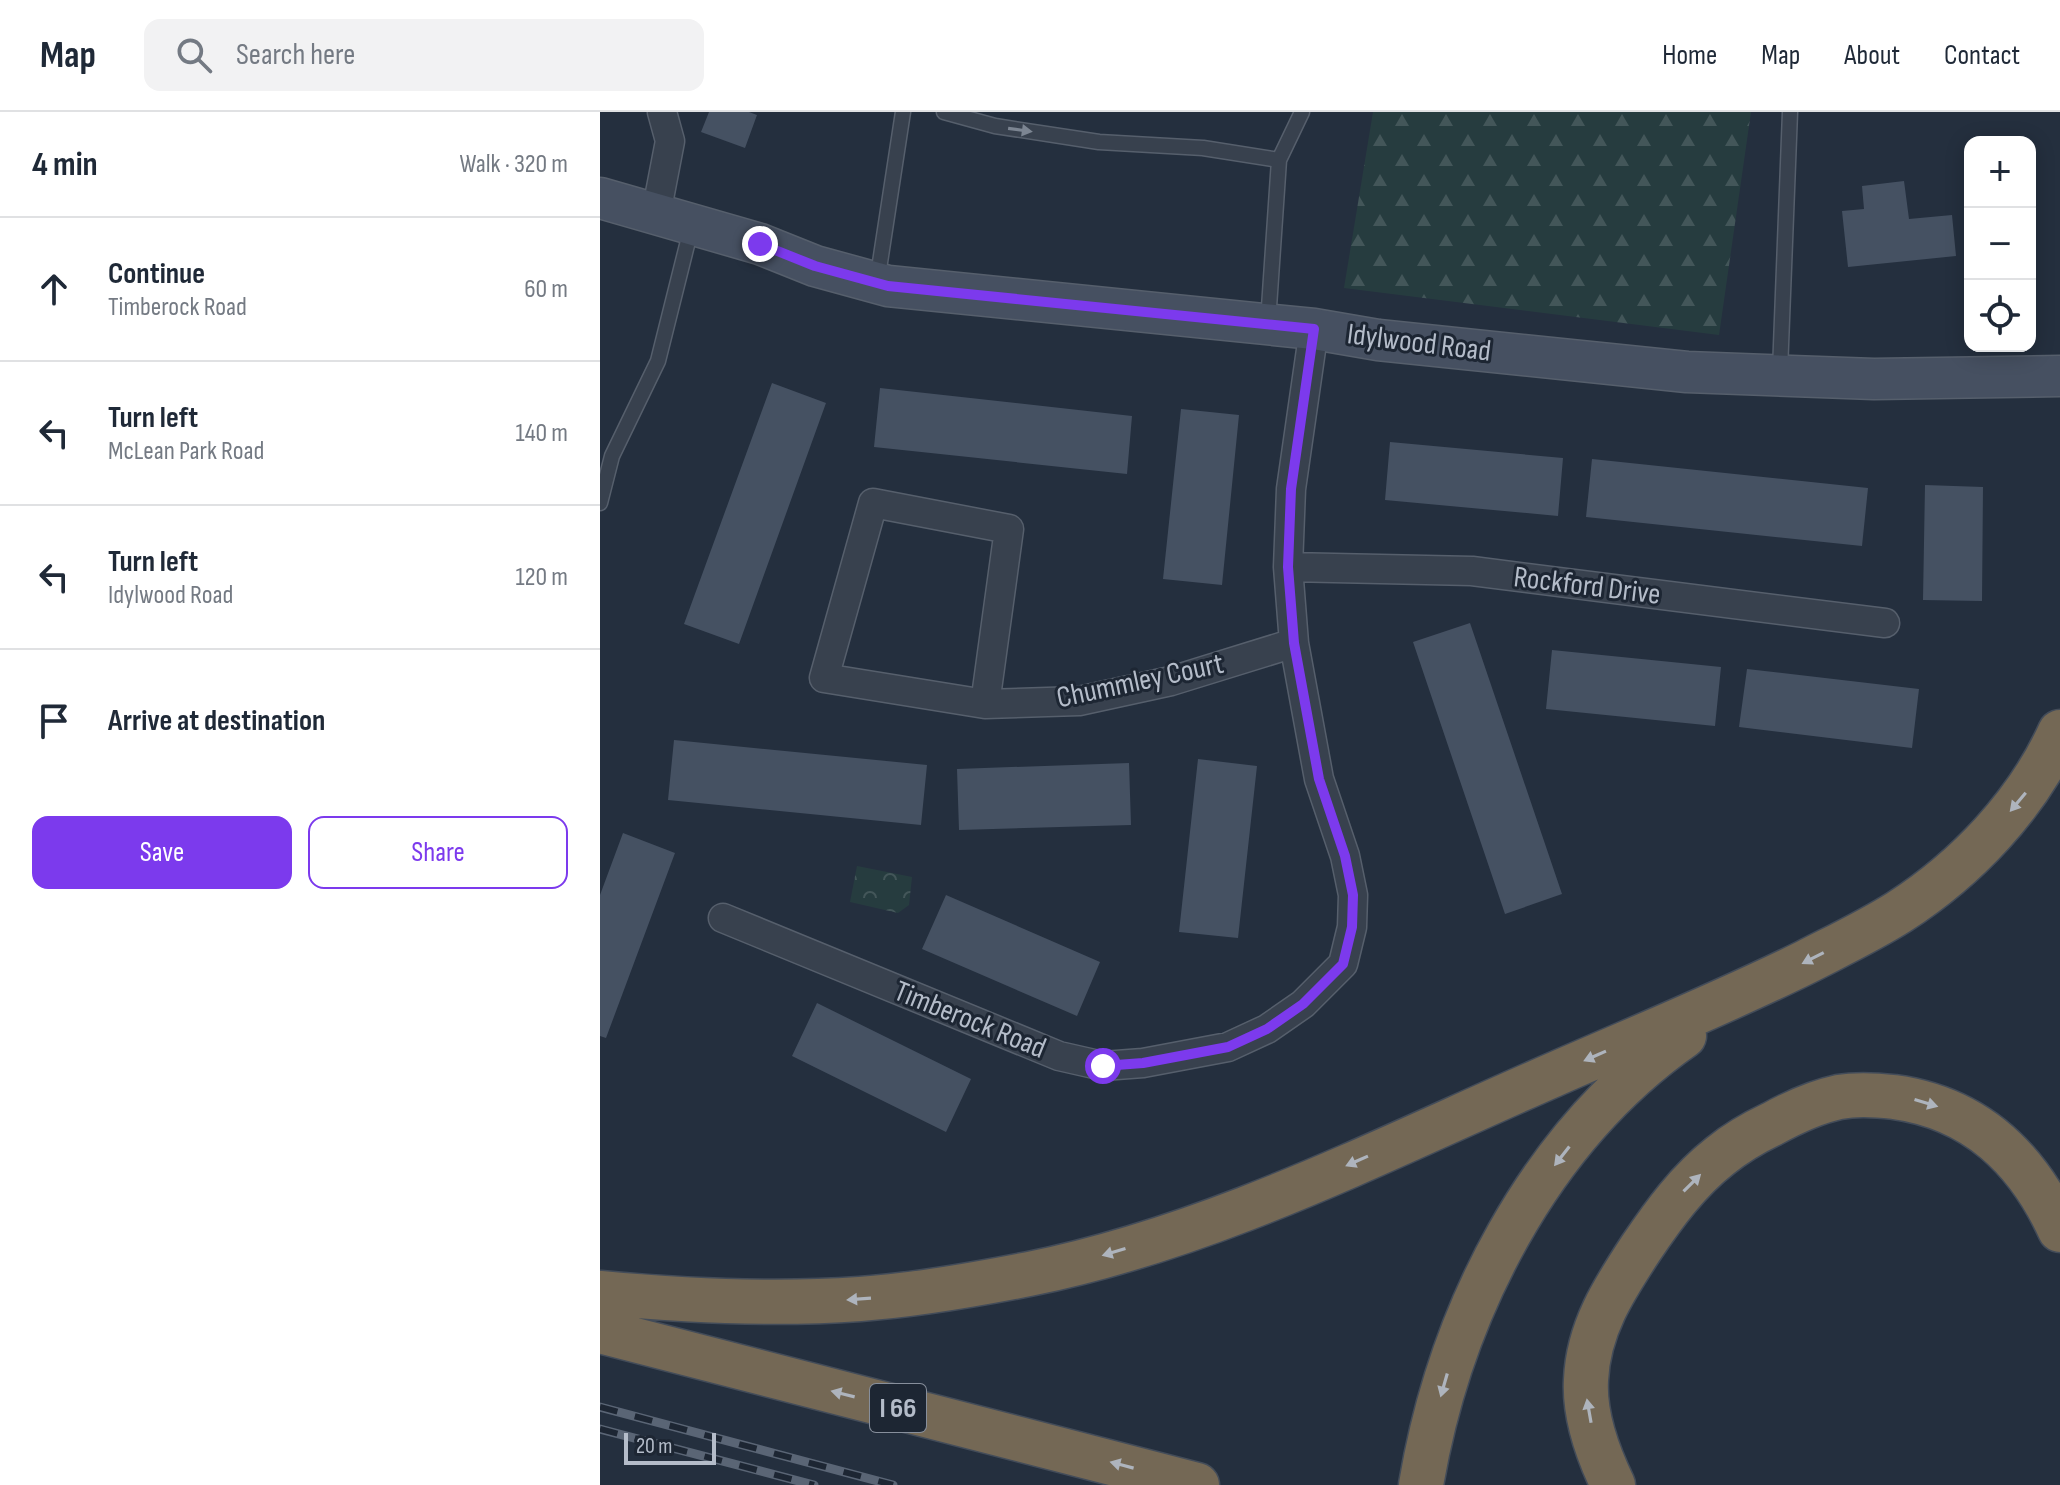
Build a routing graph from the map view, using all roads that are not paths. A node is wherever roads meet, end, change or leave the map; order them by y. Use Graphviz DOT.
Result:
graph roads {
  1 [pos="662,112"];
  2 [pos="903,112"];
  3 [pos="944,112"];
  4 [pos="1302,112"];
  5 [pos="1790,112"];
  6 [pos="1279,160"];
  7 [pos="600,198"];
  8 [pos="674,219"];
  9 [pos="877,283"];
  10 [pos="1268,326"];
  11 [pos="1314,329"];
  12 [pos="1779,375"];
  13 [pos="2060,376"];
  14 [pos="600,503"];
  15 [pos="1288,567"];
  16 [pos="1885,623"];
  17 [pos="1294,643"];
  18 [pos="985,704"];
  19 [pos="2060,732"];
  20 [pos="723,918"];
  21 [pos="1769,980"];
  22 [pos="2060,1230"];
  23 [pos="600,1293"];
  24 [pos="600,1331"];
  25 [pos="1197,1485"];
  26 [pos="1421,1485"];
  27 [pos="1613,1485"];
  1 -- 8 [label="street"];
  2 -- 9 [label="lane"];
  3 -- 6 [label="lane, one-way"];
  4 -- 6 [label="lane"];
  5 -- 12 [label="lane"];
  6 -- 10 [label="lane"];
  7 -- 8 [label="main road, Idylwood Road"];
  8 -- 9 [label="main road, Idylwood Road"];
  8 -- 14 [label="lane"];
  9 -- 10 [label="main road, Idylwood Road"];
  10 -- 11 [label="main road, Idylwood Road"];
  11 -- 12 [label="main road, Idylwood Road"];
  11 -- 15 [label="street"];
  12 -- 13 [label="main road, Idylwood Road"];
  15 -- 16 [label="street, Rockford Drive"];
  15 -- 17 [label="street"];
  17 -- 18 [label="street, Chummley Court"];
  17 -- 20 [label="street, Timberock Road"];
  18 -- 18 [label="street, Chummley Court"];
  19 -- 21 [label="highway, one-way"];
  21 -- 23 [label="highway, one-way"];
  21 -- 26 [label="highway, one-way"];
  27 -- 22 [label="highway, one-way"];
  25 -- 24 [label="highway, I 66, one-way"];
}
